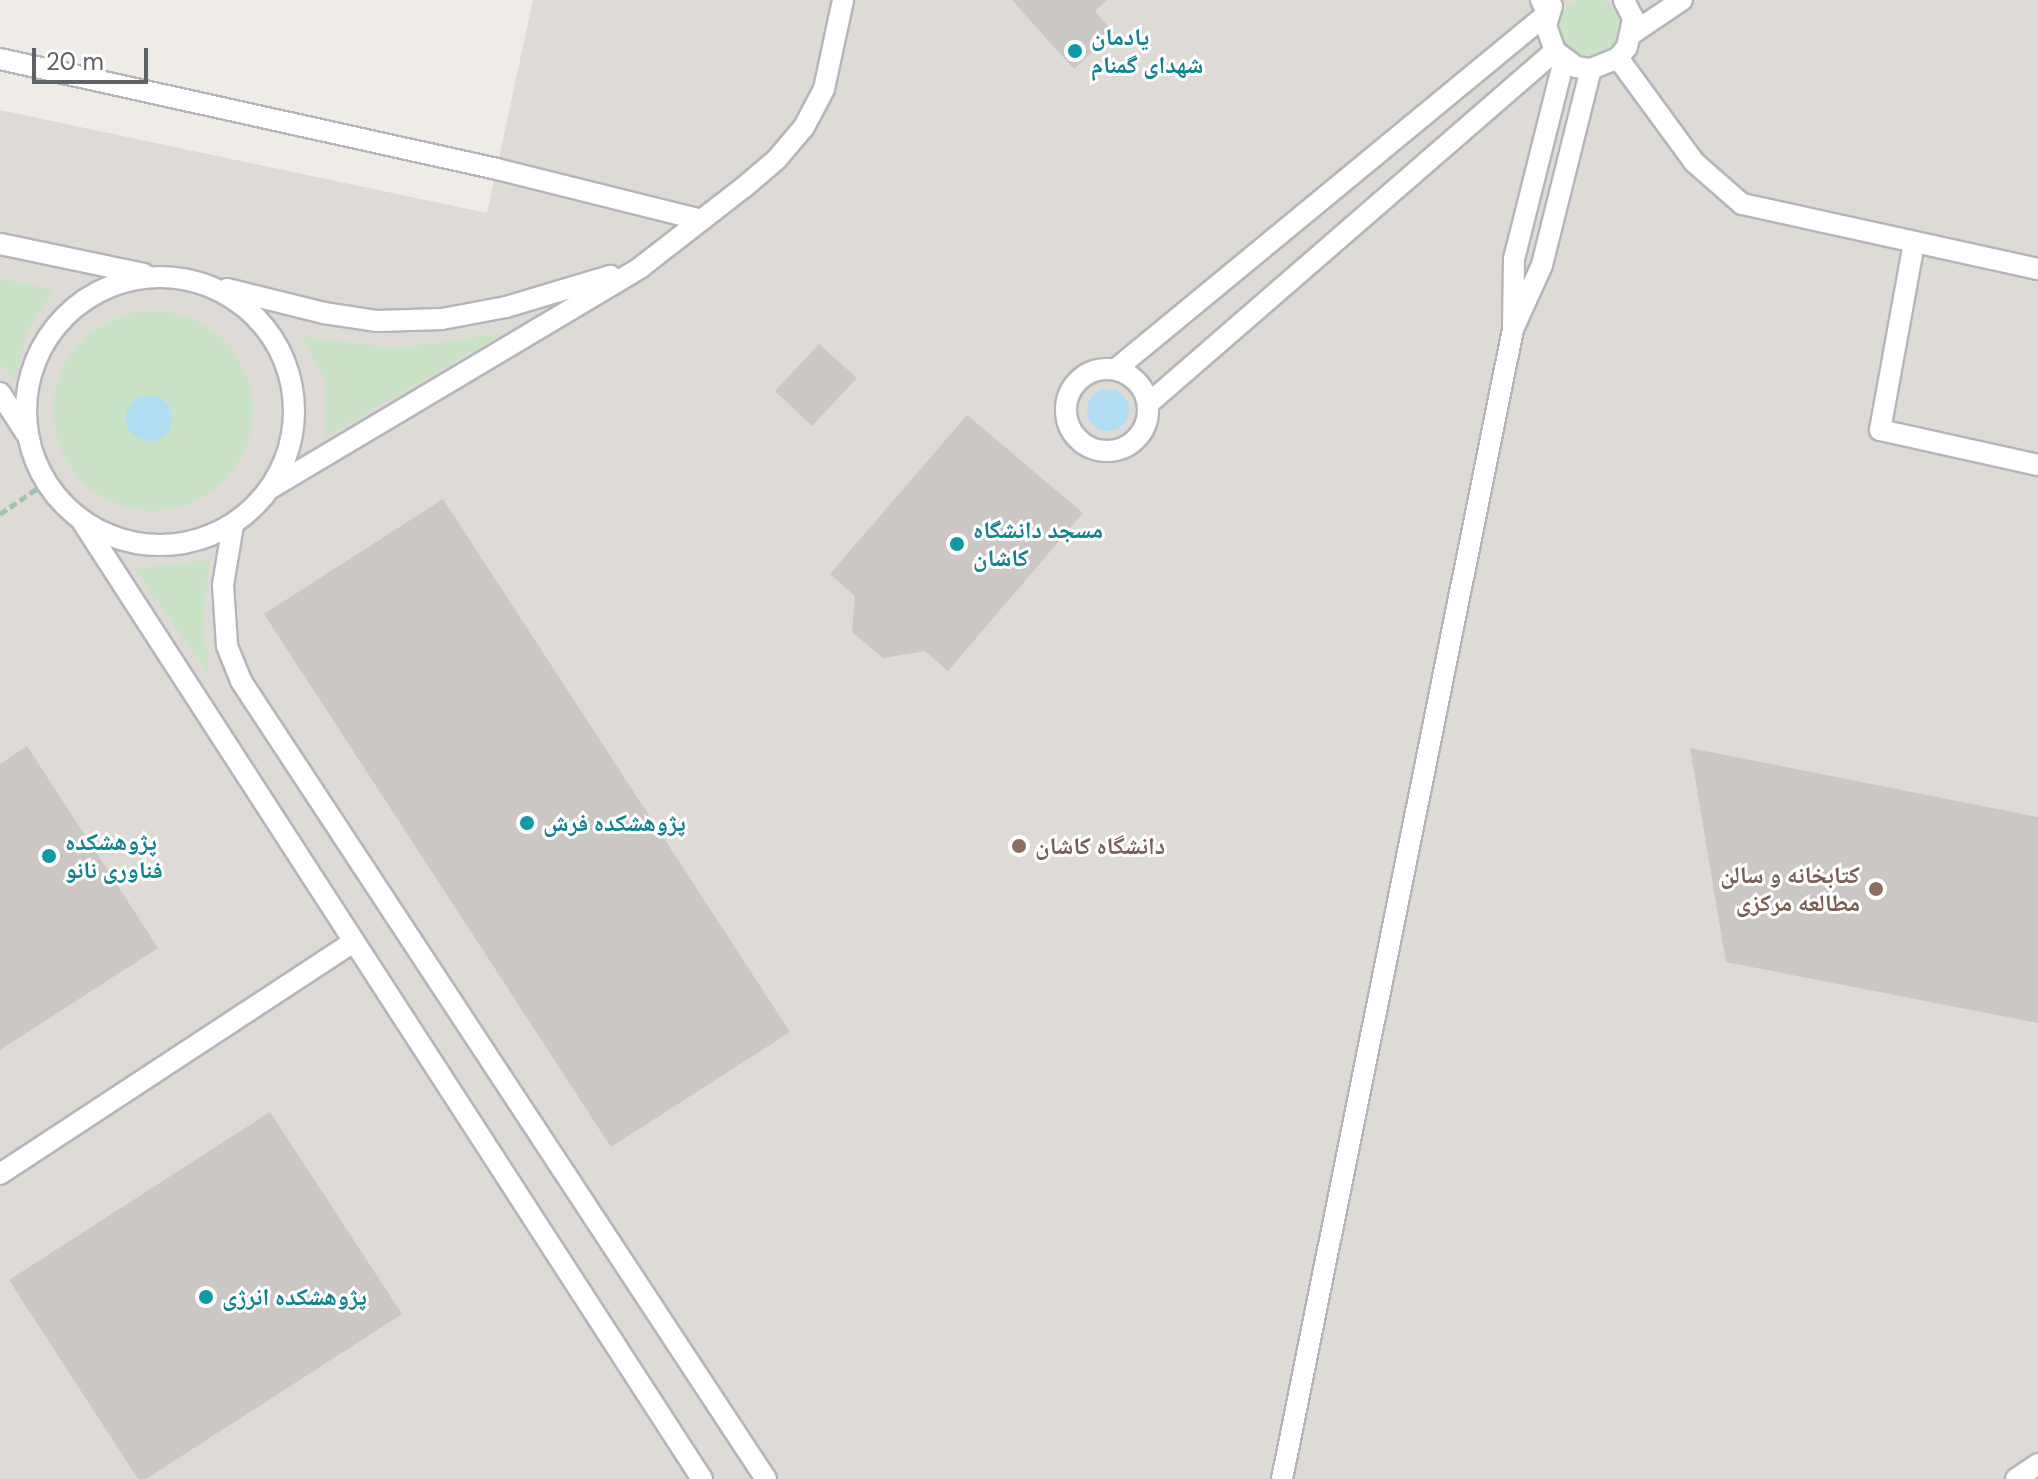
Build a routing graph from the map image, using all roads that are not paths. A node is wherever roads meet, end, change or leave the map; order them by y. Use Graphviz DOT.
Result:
graph roads {
  1 [pos="843,0"];
  2 [pos="1624,0"];
  3 [pos="1682,0"];
  4 [pos="1548,4"];
  5 [pos="1633,33"];
  6 [pos="1559,56"];
  7 [pos="1618,58"];
  8 [pos="0,59"];
  9 [pos="1591,69"];
  10 [pos="702,220"];
  11 [pos="1914,243"];
  12 [pos="0,244"];
  13 [pos="641,267"];
  14 [pos="2038,269"];
  15 [pos="160,278"];
  16 [pos="193,281"];
  17 [pos="1513,329"];
  18 [pos="1116,369"];
  19 [pos="0,393"];
  20 [pos="1148,404"];
  21 [pos="26,434"];
  22 [pos="2038,465"];
  23 [pos="271,488"];
  24 [pos="82,521"];
  25 [pos="233,525"];
  26 [pos="353,942"];
  27 [pos="0,1174"];
  28 [pos="2038,1464"];
  29 [pos="702,1479"];
  30 [pos="766,1479"];
  31 [pos="1282,1479"];
  32 [pos="2016,1479"];
  1 -- 10 [label="lane"];
  2 -- 5 [label="lane"];
  3 -- 5 [label="lane"];
  4 -- 6 [label="lane"];
  4 -- 18 [label="lane"];
  5 -- 7 [label="lane"];
  6 -- 9 [label="lane"];
  6 -- 17 [label="lane"];
  6 -- 20 [label="lane"];
  7 -- 9 [label="lane"];
  7 -- 11 [label="lane"];
  8 -- 10 [label="lane"];
  9 -- 17 [label="lane"];
  10 -- 13 [label="lane"];
  11 -- 14 [label="lane"];
  11 -- 22 [label="lane"];
  12 -- 15 [label="lane"];
  13 -- 16 [label="lane"];
  13 -- 23 [label="lane"];
  15 -- 16 [label="lane"];
  15 -- 21 [label="lane"];
  16 -- 23 [label="lane"];
  17 -- 31 [label="lane"];
  18 -- 20 [label="lane"];
  18 -- 20 [label="lane"];
  19 -- 21 [label="lane"];
  21 -- 24 [label="lane"];
  23 -- 25 [label="lane"];
  24 -- 25 [label="lane"];
  24 -- 26 [label="lane"];
  25 -- 30 [label="lane"];
  26 -- 27 [label="lane"];
  26 -- 29 [label="lane"];
  28 -- 32 [label="lane"];
}
